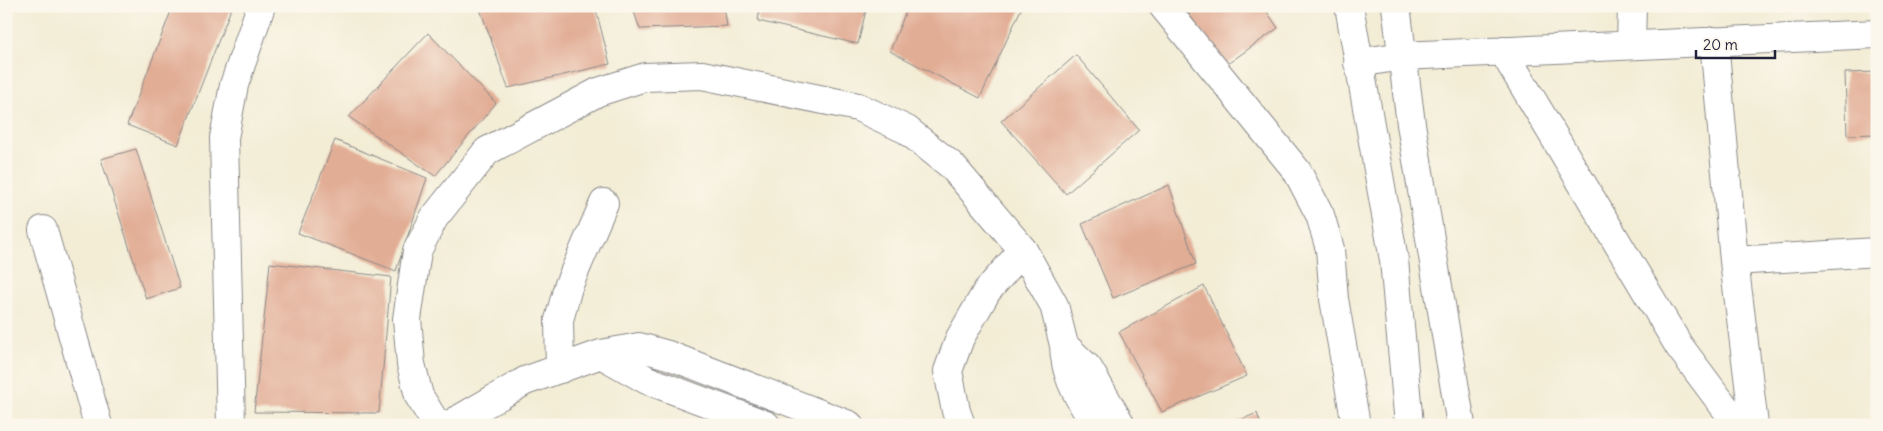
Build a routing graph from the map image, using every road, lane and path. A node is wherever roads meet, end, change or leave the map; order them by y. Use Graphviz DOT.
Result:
graph roads {
  1 [pos="261,6"];
  2 [pos="1163,6"];
  3 [pos="1349,6"];
  4 [pos="1396,6"];
  5 [pos="1632,6"];
  6 [pos="1877,34"];
  7 [pos="1714,41"];
  8 [pos="1631,45"];
  9 [pos="1503,52"];
  10 [pos="1402,56"];
  11 [pos="1358,63"];
  12 [pos="604,203"];
  13 [pos="43,230"];
  14 [pos="1023,250"];
  15 [pos="1877,252"];
  16 [pos="1734,261"];
  17 [pos="1064,345"];
  18 [pos="601,354"];
  19 [pos="560,369"];
  20 [pos="98,425"];
  21 [pos="231,425"];
  22 [pos="436,425"];
  23 [pos="449,425"];
  24 [pos="766,425"];
  25 [pos="848,425"];
  26 [pos="961,425"];
  27 [pos="1096,425"];
  28 [pos="1121,425"];
  29 [pos="1356,425"];
  30 [pos="1409,425"];
  31 [pos="1461,425"];
  32 [pos="1738,425"];
  33 [pos="1754,425"];
  1 -- 21 [label="street"];
  2 -- 29 [label="street"];
  3 -- 11 [label="street"];
  4 -- 10 [label="street"];
  5 -- 8 [label="street"];
  6 -- 7 [label="street"];
  7 -- 8 [label="street"];
  7 -- 16 [label="street"];
  8 -- 9 [label="street"];
  9 -- 10 [label="street"];
  9 -- 32 [label="street"];
  10 -- 11 [label="street"];
  10 -- 31 [label="street"];
  11 -- 30 [label="street"];
  12 -- 19 [label="street"];
  13 -- 20 [label="street"];
  14 -- 17 [label="street"];
  14 -- 22 [label="street"];
  14 -- 26 [label="street"];
  15 -- 16 [label="street"];
  16 -- 33 [label="street"];
  17 -- 27 [label="street"];
  17 -- 28 [label="street"];
  18 -- 19 [label="street"];
  18 -- 24 [label="street"];
  18 -- 25 [label="street"];
  19 -- 23 [label="street"];
}
